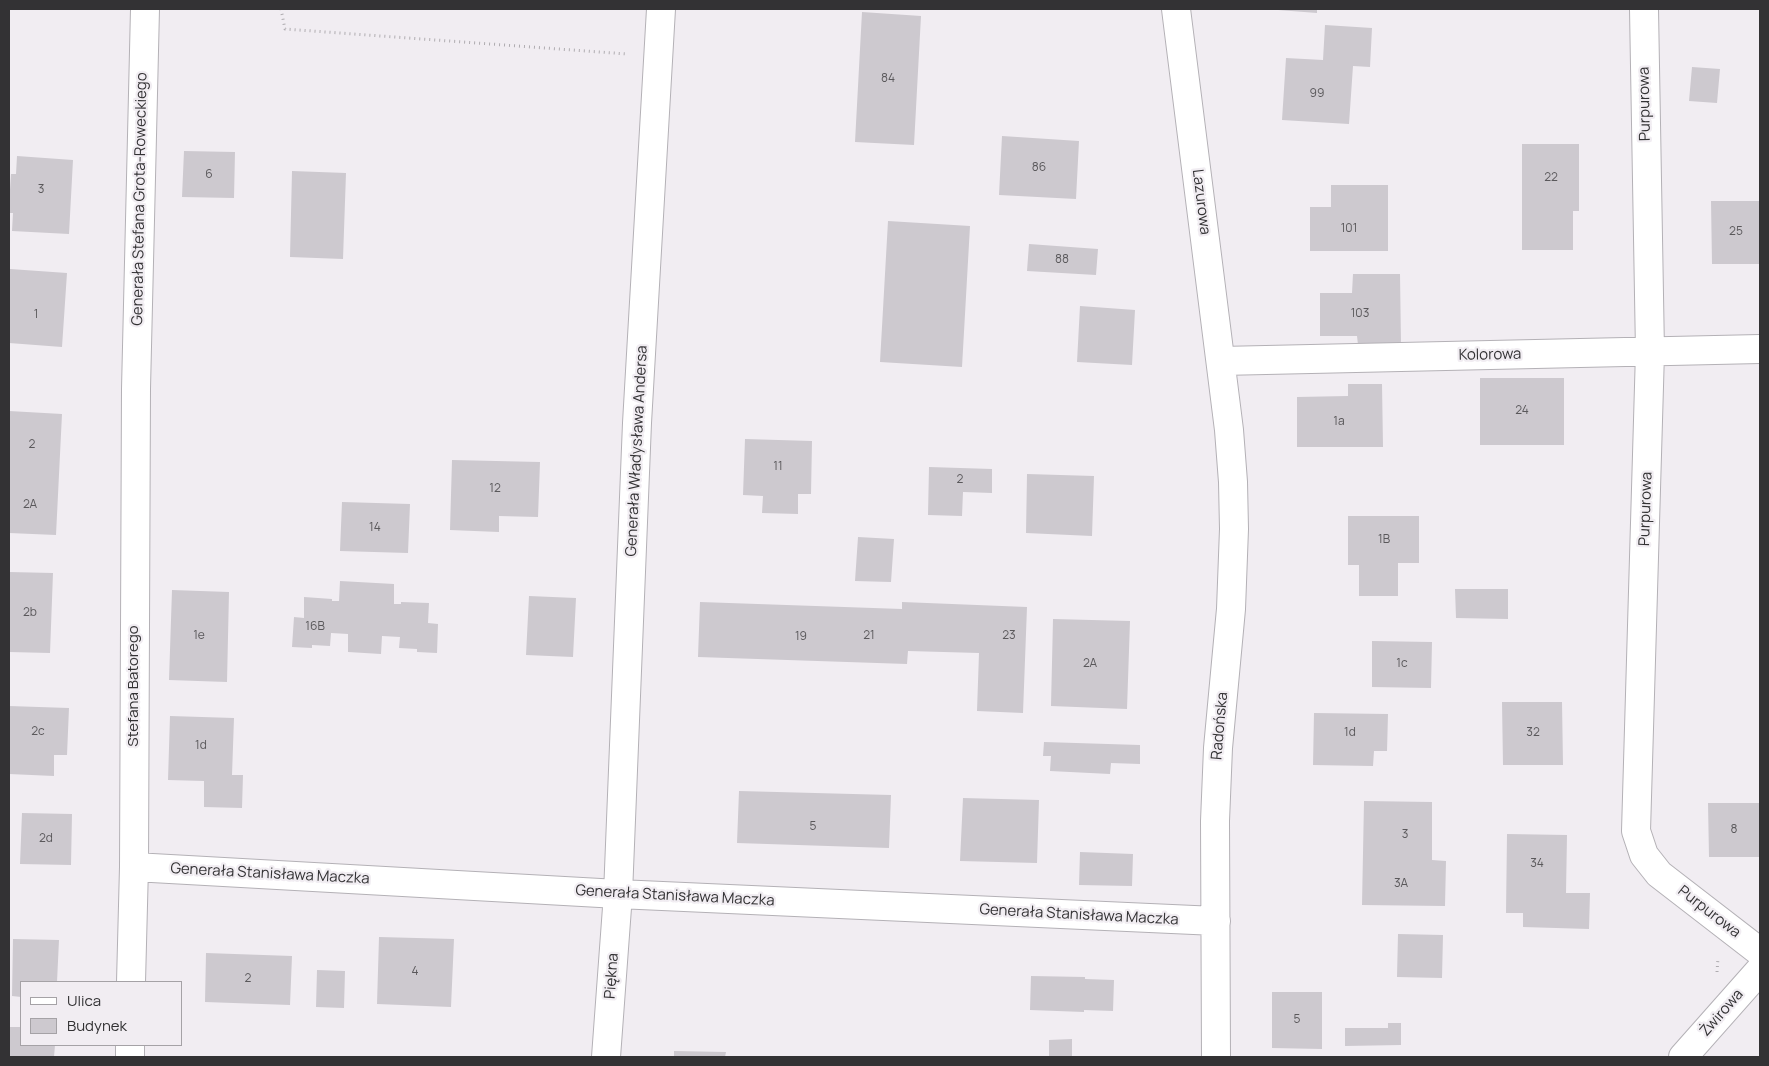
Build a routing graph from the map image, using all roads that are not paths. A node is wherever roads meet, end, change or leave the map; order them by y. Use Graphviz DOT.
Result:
graph roads {
  1 [pos="145,9"];
  2 [pos="661,9"];
  3 [pos="1176,9"];
  4 [pos="1644,9"];
  5 [pos="1760,349"];
  6 [pos="1650,352"];
  7 [pos="1220,361"];
  8 [pos="136,389"];
  9 [pos="1224,394"];
  10 [pos="134,867"];
  11 [pos="618,894"];
  12 [pos="1216,921"];
  13 [pos="1760,952"];
  14 [pos="1760,970"];
  15 [pos="132,981"];
  16 [pos="606,1057"];
  17 [pos="1216,1057"];
  18 [pos="1684,1057"];
  1 -- 8 [label="street, Generała Stefana Grota-Roweckiego"];
  2 -- 11 [label="street, Generała Władysława Andersa"];
  3 -- 7 [label="street, Lazurowa"];
  4 -- 6 [label="street, Purpurowa"];
  5 -- 6 [label="street, Kolorowa"];
  6 -- 7 [label="street, Kolorowa"];
  6 -- 13 [label="street, Purpurowa"];
  7 -- 9 [label="street, Lazurowa"];
  8 -- 10 [label="street, Stefana Batorego"];
  9 -- 12 [label="street, Radońska"];
  10 -- 11 [label="street, Generała Stanisława Maczka"];
  10 -- 15 [label="street, Stefana Batorego"];
  11 -- 12 [label="street, Generała Stanisława Maczka"];
  11 -- 16 [label="street, Piękna"];
  12 -- 17 [label="street, Radońska"];
  14 -- 18 [label="street, Żwirowa"];
}
